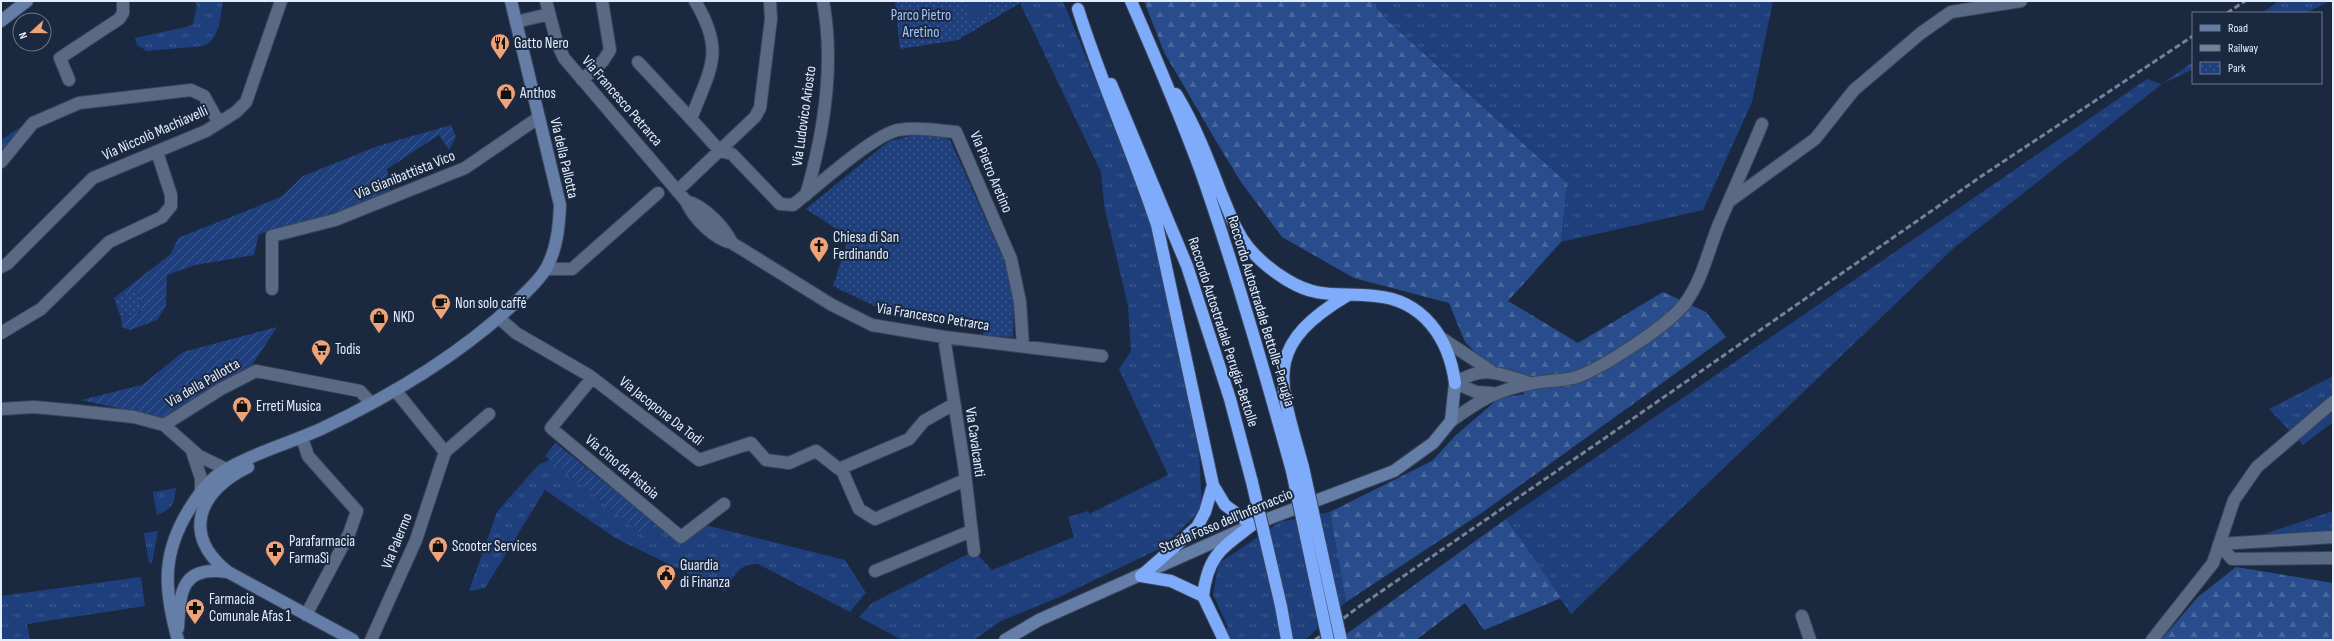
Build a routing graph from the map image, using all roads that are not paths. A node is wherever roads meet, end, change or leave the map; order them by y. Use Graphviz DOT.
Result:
graph roads {
  1 [pos="27,1"];
  2 [pos="123,1"];
  3 [pos="281,1"];
  4 [pos="511,1"];
  5 [pos="546,1"];
  6 [pos="602,1"];
  7 [pos="695,1"];
  8 [pos="770,1"];
  9 [pos="823,1"];
  10 [pos="1131,1"];
  11 [pos="2021,1"];
  12 [pos="1076,5"];
  13 [pos="549,14"];
  14 [pos="1,21"];
  15 [pos="516,22"];
  16 [pos="638,62"];
  17 [pos="1161,70"];
  18 [pos="69,80"];
  19 [pos="582,80"];
  20 [pos="538,118"];
  21 [pos="691,119"];
  22 [pos="219,123"];
  23 [pos="1762,124"];
  24 [pos="720,151"];
  25 [pos="157,152"];
  26 [pos="1,162"];
  27 [pos="677,191"];
  28 [pos="658,193"];
  29 [pos="806,195"];
  30 [pos="1731,200"];
  31 [pos="1,267"];
  32 [pos="546,269"];
  33 [pos="272,289"];
  34 [pos="1348,295"];
  35 [pos="499,318"];
  36 [pos="1,333"];
  37 [pos="944,337"];
  38 [pos="1443,339"];
  39 [pos="1023,346"];
  40 [pos="1102,356"];
  41 [pos="1491,371"];
  42 [pos="592,378"];
  43 [pos="1455,383"];
  44 [pos="1530,383"];
  45 [pos="395,390"];
  46 [pos="1492,393"];
  47 [pos="2333,402"];
  48 [pos="371,403"];
  49 [pos="954,404"];
  50 [pos="1,409"];
  51 [pos="489,414"];
  52 [pos="1450,421"];
  53 [pos="164,425"];
  54 [pos="302,438"];
  55 [pos="290,443"];
  56 [pos="191,448"];
  57 [pos="445,452"];
  58 [pos="842,468"];
  59 [pos="226,469"];
  60 [pos="1298,469"];
  61 [pos="965,480"];
  62 [pos="1213,485"];
  63 [pos="200,491"];
  64 [pos="724,504"];
  65 [pos="1252,525"];
  66 [pos="971,531"];
  67 [pos="2333,537"];
  68 [pos="2219,544"];
  69 [pos="974,551"];
  70 [pos="2333,558"];
  71 [pos="875,571"];
  72 [pos="228,572"];
  73 [pos="1141,576"];
  74 [pos="1203,596"];
  75 [pos="306,615"];
  76 [pos="1802,616"];
  77 [pos="1223,637"];
  78 [pos="178,640"];
  79 [pos="353,640"];
  80 [pos="372,640"];
  81 [pos="1005,640"];
  82 [pos="1287,640"];
  83 [pos="1328,640"];
  84 [pos="1341,640"];
  85 [pos="1810,640"];
  86 [pos="2152,640"];
  1 -- 14 [label="main road"];
  2 -- 18 [label="street"];
  3 -- 22 [label="street, Via Niccolò Machiavelli"];
  4 -- 15 [label="main road, Via della Pallotta"];
  5 -- 13 [label="street, Via Francesco Petrarca"];
  6 -- 19 [label="street"];
  7 -- 21 [label="street"];
  8 -- 24 [label="street"];
  9 -- 29 [label="street, Via Ludovico Ariosto"];
  10 -- 17 [label="highway, Raccordo Autostradale Bettolle-Perugia"];
  11 -- 30 [label="street, Strada Fosso dell'Infernaccio"];
  12 -- 62 [label="highway"];
  12 -- 82 [label="highway, Raccordo Autostradale Perugia-Bettolle, bridge"];
  13 -- 15 [label="street"];
  13 -- 19 [label="street, Via Francesco Petrarca"];
  15 -- 20 [label="main road, Via della Pallotta"];
  16 -- 21 [label="street"];
  17 -- 34 [label="highway"];
  17 -- 60 [label="highway, Raccordo Autostradale Bettolle-Perugia"];
  19 -- 27 [label="street, Via Francesco Petrarca"];
  20 -- 32 [label="main road, Via della Pallotta"];
  20 -- 33 [label="street, Via Gianibattista Vico"];
  21 -- 24 [label="street"];
  22 -- 25 [label="street, Via Niccolò Machiavelli"];
  22 -- 26 [label="street"];
  23 -- 30 [label="street"];
  24 -- 27 [label="street"];
  24 -- 29 [label="street"];
  25 -- 31 [label="street, Via Niccolò Machiavelli"];
  25 -- 36 [label="street"];
  27 -- 37 [label="street, Via Francesco Petrarca"];
  28 -- 32 [label="street"];
  29 -- 39 [label="street, Via Pietro Aretino"];
  30 -- 44 [label="street, Strada Fosso dell'Infernaccio"];
  32 -- 35 [label="main road, Via della Pallotta"];
  34 -- 38 [label="highway"];
  34 -- 60 [label="highway"];
  35 -- 42 [label="street, Via Jacopone Da Todi"];
  35 -- 45 [label="main road, Via della Pallotta"];
  37 -- 39 [label="street, Via Francesco Petrarca"];
  37 -- 49 [label="street, Via Cavalcanti"];
  38 -- 41 [label="street"];
  38 -- 43 [label="highway"];
  39 -- 40 [label="street, Via Francesco Petrarca"];
  41 -- 43 [label="street, Strada Fosso dell'Infernaccio"];
  41 -- 44 [label="street, Strada Fosso dell'Infernaccio"];
  42 -- 58 [label="street, Via Jacopone Da Todi"];
  42 -- 64 [label="street, Via Cino da Pistoia"];
  43 -- 46 [label="street, Strada Fosso dell'Infernaccio"];
  43 -- 52 [label="main road"];
  44 -- 46 [label="street, Strada Fosso dell'Infernaccio"];
  45 -- 48 [label="main road, Via della Pallotta"];
  45 -- 57 [label="street"];
  46 -- 52 [label="street, Strada Fosso dell'Infernaccio"];
  47 -- 68 [label="street"];
  48 -- 53 [label="street, Via della Pallotta"];
  48 -- 54 [label="main road, Via della Pallotta"];
  49 -- 58 [label="street"];
  49 -- 61 [label="street, Via Cavalcanti"];
  50 -- 53 [label="street"];
  51 -- 57 [label="street"];
  52 -- 65 [label="main road, Strada Fosso dell'Infernaccio"];
  53 -- 56 [label="street"];
  54 -- 55 [label="main road, Via della Pallotta"];
  54 -- 75 [label="street"];
  55 -- 59 [label="main road, Via della Pallotta"];
  55 -- 72 [label="main road"];
  56 -- 59 [label="street"];
  56 -- 63 [label="street"];
  57 -- 80 [label="street, Via Palermo"];
  58 -- 61 [label="street"];
  59 -- 63 [label="main road, Via della Pallotta"];
  60 -- 83 [label="highway, Raccordo Autostradale Bettolle-Perugia, bridge"];
  60 -- 84 [label="highway, bridge"];
  61 -- 66 [label="street, Via Cavalcanti"];
  62 -- 65 [label="highway"];
  62 -- 73 [label="highway"];
  63 -- 78 [label="main road, Via della Pallotta"];
  65 -- 73 [label="main road, Strada Fosso dell'Infernaccio"];
  65 -- 74 [label="highway"];
  66 -- 69 [label="street, Via Cavalcanti"];
  66 -- 71 [label="street"];
  67 -- 68 [label="street"];
  68 -- 70 [label="street"];
  68 -- 86 [label="street"];
  72 -- 75 [label="main road"];
  72 -- 78 [label="main road"];
  73 -- 74 [label="highway"];
  73 -- 81 [label="main road, Strada Fosso dell'Infernaccio"];
  74 -- 77 [label="highway"];
  75 -- 79 [label="main road"];
  76 -- 85 [label="street"];
}
